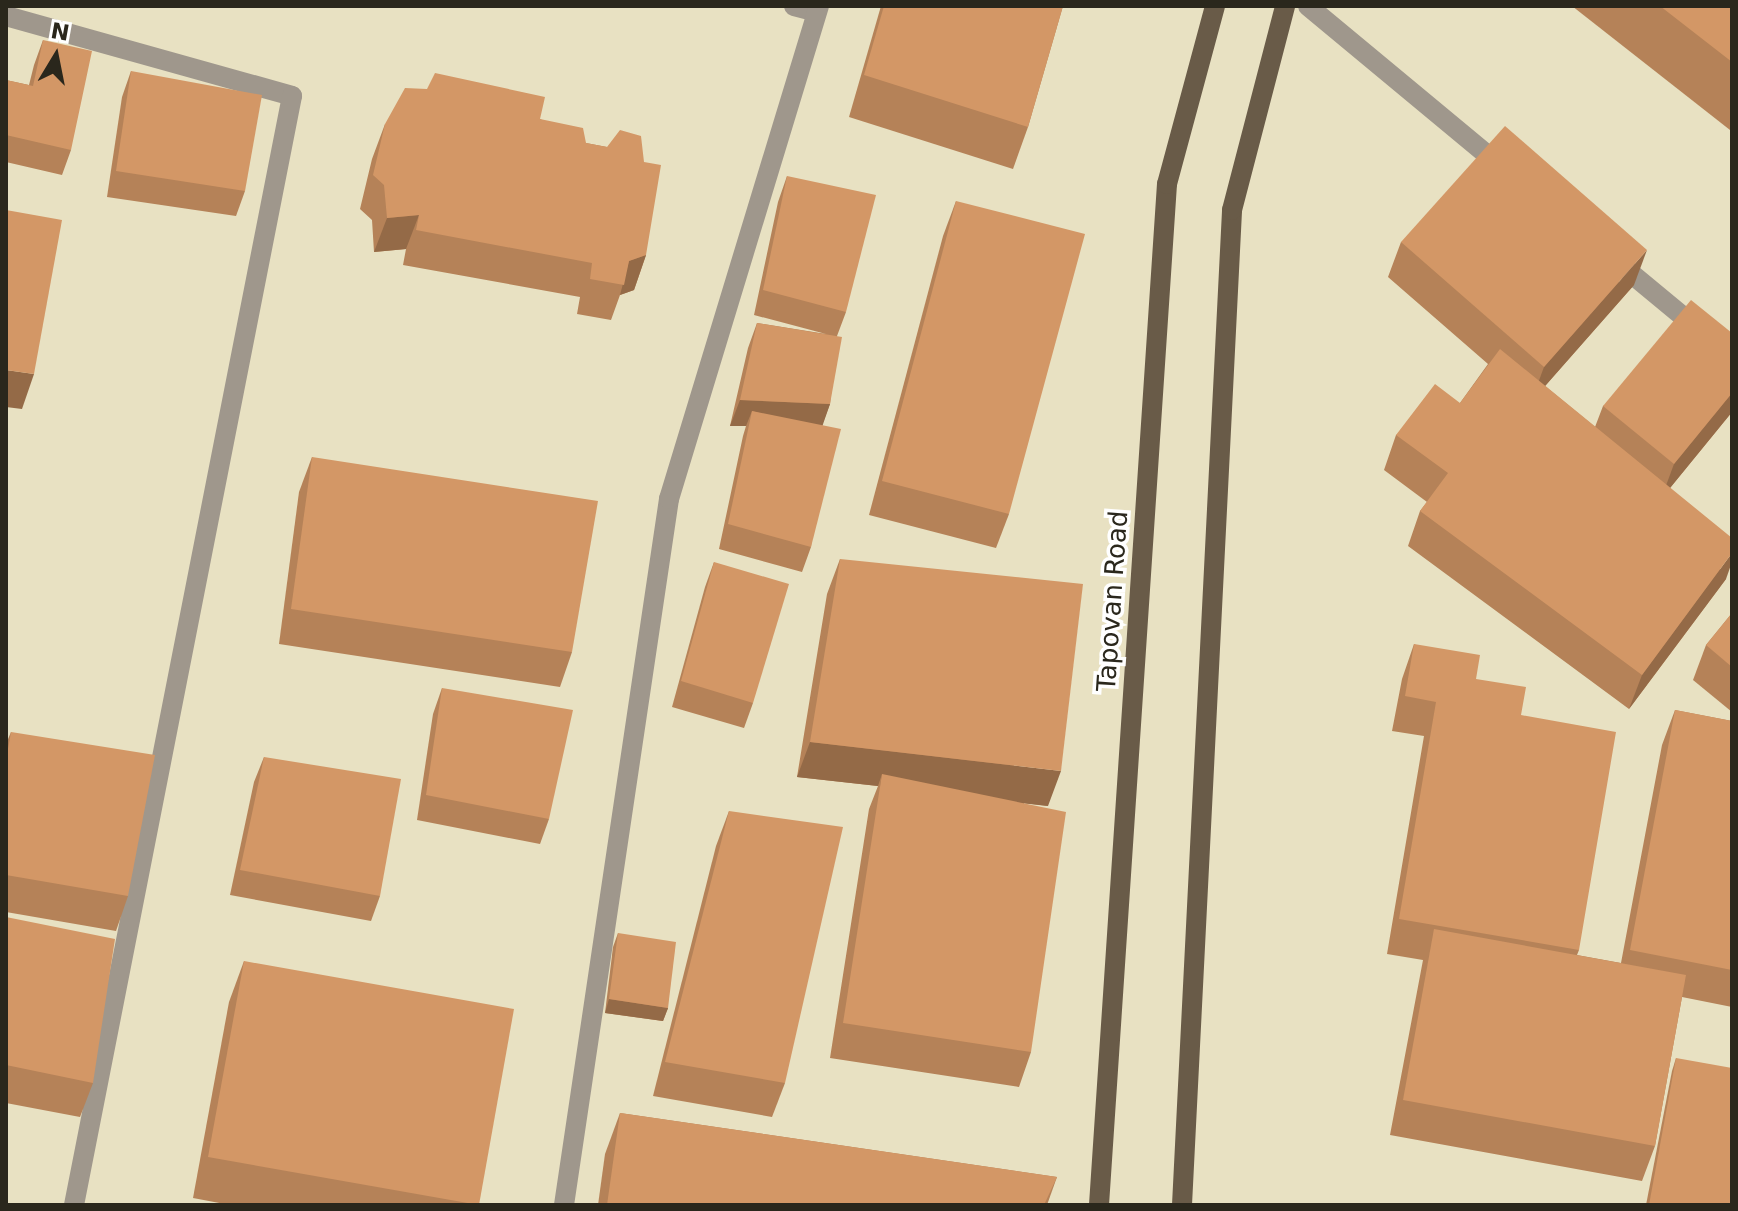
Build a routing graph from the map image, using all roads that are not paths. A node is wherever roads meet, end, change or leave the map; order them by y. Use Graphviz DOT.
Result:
graph roads {
  1 [pos="794,6"];
  2 [pos="1215,6"];
  3 [pos="1285,6"];
  4 [pos="1308,6"];
  5 [pos="818,9"];
  6 [pos="6,16"];
  7 [pos="1514,177"];
  8 [pos="1599,247"];
  9 [pos="1732,357"];
  10 [pos="74,1205"];
  11 [pos="564,1205"];
  12 [pos="1099,1205"];
  13 [pos="1182,1205"];
  1 -- 5 [label="street"];
  2 -- 12 [label="main road, Tapovan Road"];
  3 -- 13 [label="main road"];
  4 -- 7 [label="street"];
  5 -- 11 [label="street"];
  6 -- 10 [label="street"];
  8 -- 9 [label="street"];
}
